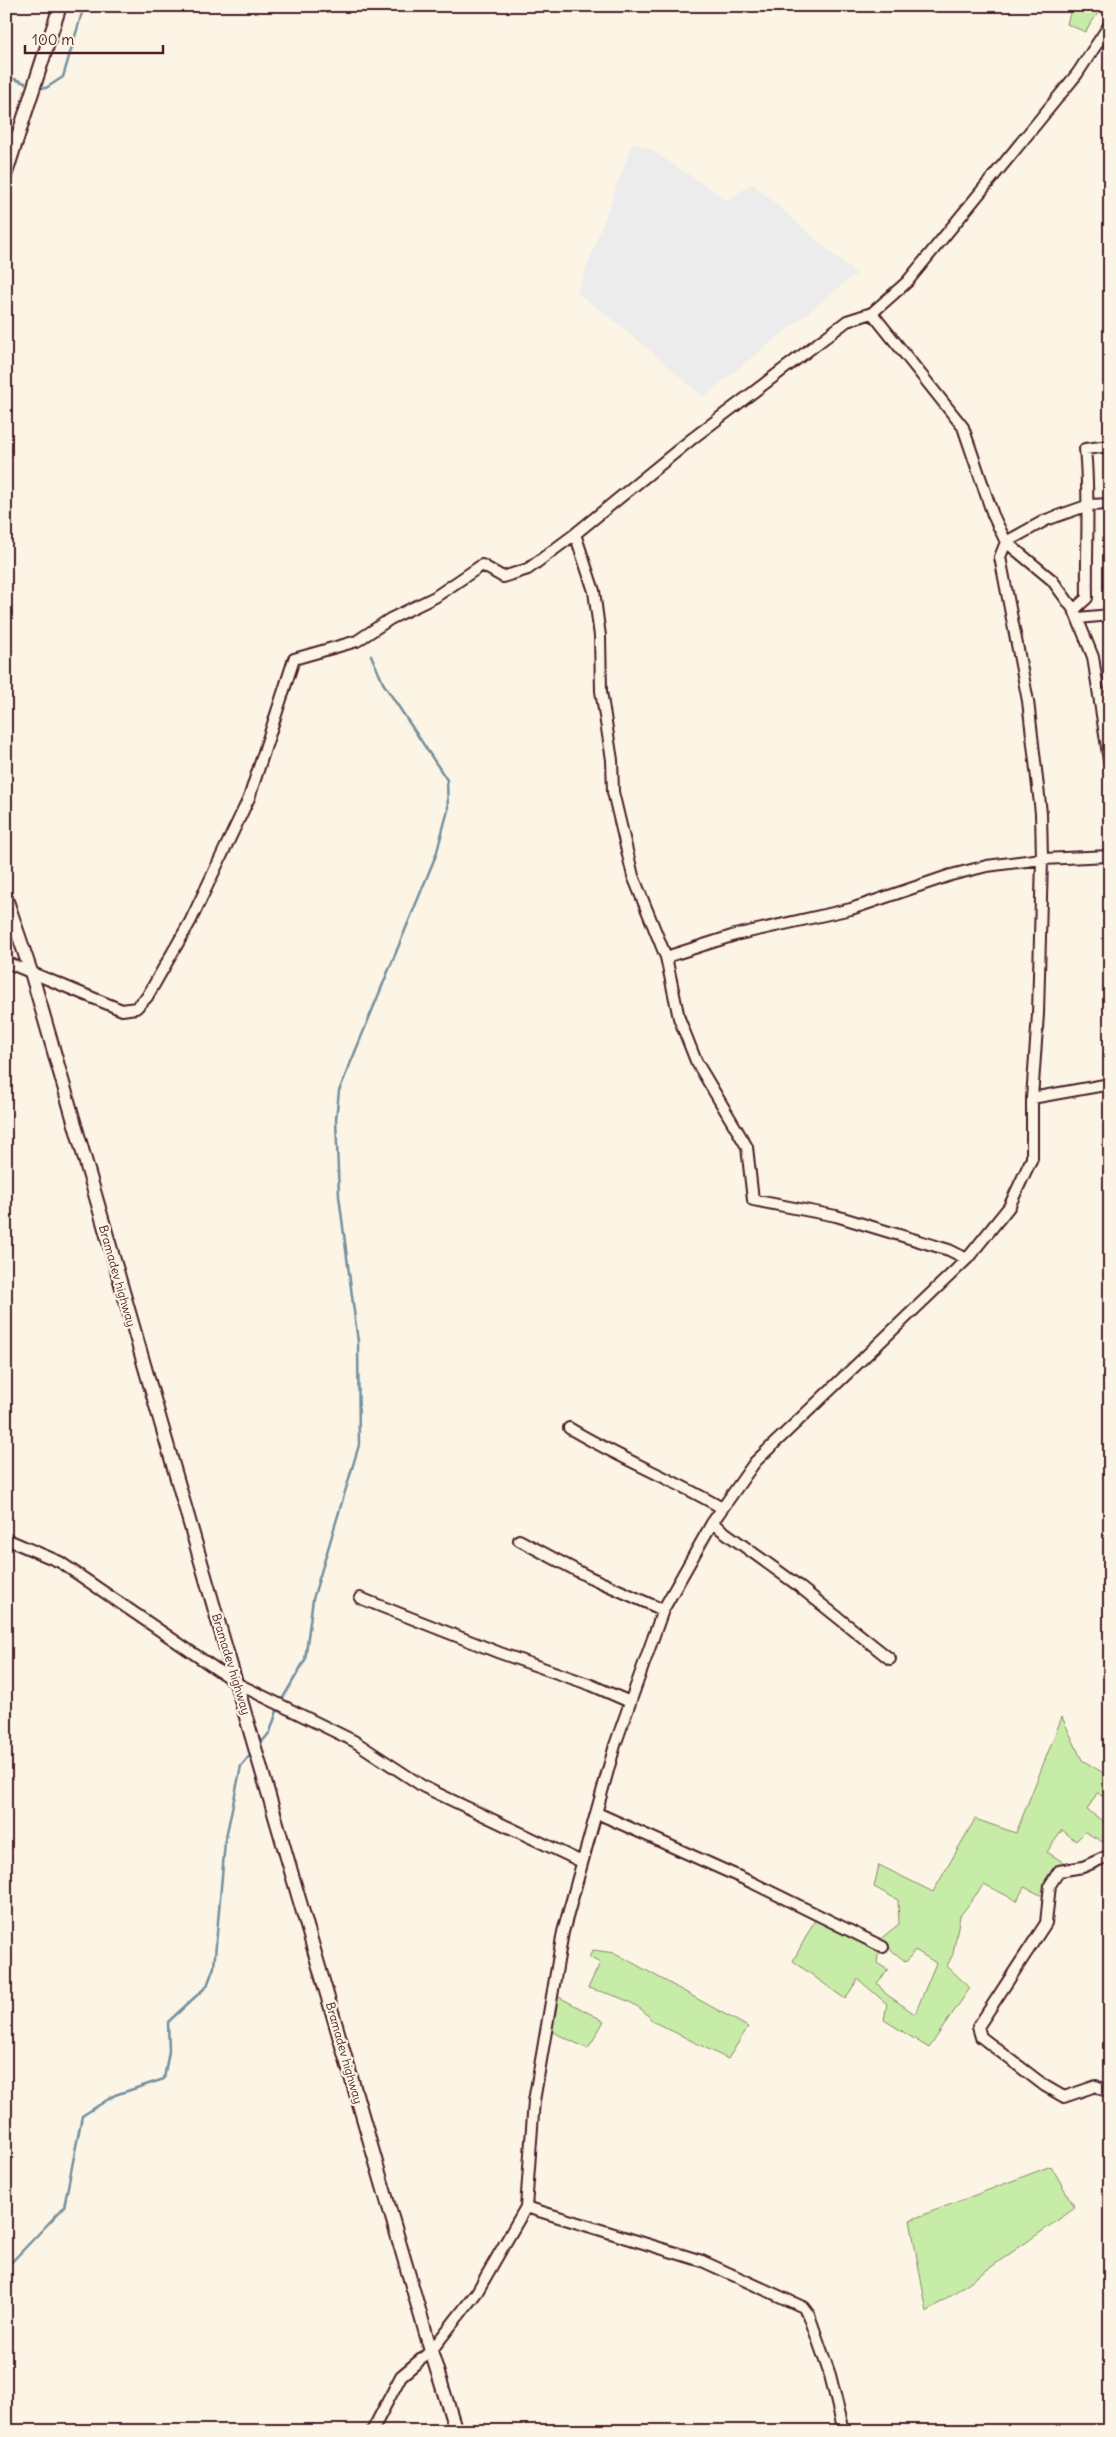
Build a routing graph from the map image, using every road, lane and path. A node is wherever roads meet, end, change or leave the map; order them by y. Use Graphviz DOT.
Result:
graph roads {
  1 [pos="60,6"];
  2 [pos="1110,24"];
  3 [pos="6,173"];
  4 [pos="872,314"];
  5 [pos="1110,446"];
  6 [pos="1110,504"];
  7 [pos="1089,505"];
  8 [pos="576,534"];
  9 [pos="1006,542"];
  10 [pos="1076,614"];
  11 [pos="1110,615"];
  12 [pos="1110,767"];
  13 [pos="1110,856"];
  14 [pos="1042,859"];
  15 [pos="6,898"];
  16 [pos="666,957"];
  17 [pos="6,962"];
  18 [pos="31,972"];
  19 [pos="1110,1084"];
  20 [pos="1032,1098"];
  21 [pos="967,1259"];
  22 [pos="569,1428"];
  23 [pos="722,1508"];
  24 [pos="712,1523"];
  25 [pos="6,1539"];
  26 [pos="519,1540"];
  27 [pos="360,1598"];
  28 [pos="663,1610"];
  29 [pos="890,1660"];
  30 [pos="238,1684"];
  31 [pos="630,1702"];
  32 [pos="597,1813"];
  33 [pos="1110,1855"];
  34 [pos="582,1862"];
  35 [pos="883,1946"];
  36 [pos="1110,2093"];
  37 [pos="526,2207"];
  38 [pos="431,2351"];
  39 [pos="372,2431"];
  40 [pos="456,2431"];
  41 [pos="844,2431"];
  1 -- 3 [label="street"];
  2 -- 4 [label="street"];
  4 -- 8 [label="street"];
  4 -- 9 [label="street"];
  5 -- 7 [label="street"];
  6 -- 7 [label="street"];
  7 -- 9 [label="street"];
  7 -- 10 [label="street"];
  8 -- 16 [label="street"];
  8 -- 18 [label="street"];
  9 -- 10 [label="street"];
  9 -- 14 [label="street"];
  10 -- 11 [label="street"];
  10 -- 12 [label="street"];
  13 -- 14 [label="street"];
  14 -- 16 [label="street"];
  14 -- 20 [label="street"];
  15 -- 18 [label="street, Bramadev highway"];
  16 -- 21 [label="street"];
  17 -- 18 [label="street"];
  18 -- 30 [label="street, Bramadev highway"];
  19 -- 20 [label="street"];
  20 -- 21 [label="street"];
  21 -- 23 [label="street"];
  22 -- 23 [label="street"];
  23 -- 24 [label="street"];
  24 -- 28 [label="street"];
  24 -- 29 [label="street"];
  25 -- 30 [label="street"];
  26 -- 28 [label="street"];
  27 -- 31 [label="street"];
  28 -- 31 [label="street"];
  30 -- 34 [label="street"];
  30 -- 38 [label="street, Bramadev highway"];
  31 -- 32 [label="street"];
  32 -- 34 [label="street"];
  32 -- 35 [label="street"];
  33 -- 36 [label="street"];
  34 -- 37 [label="street"];
  37 -- 38 [label="street"];
  37 -- 41 [label="street"];
  38 -- 39 [label="street"];
  38 -- 40 [label="street, Bramadev highway"];
}
